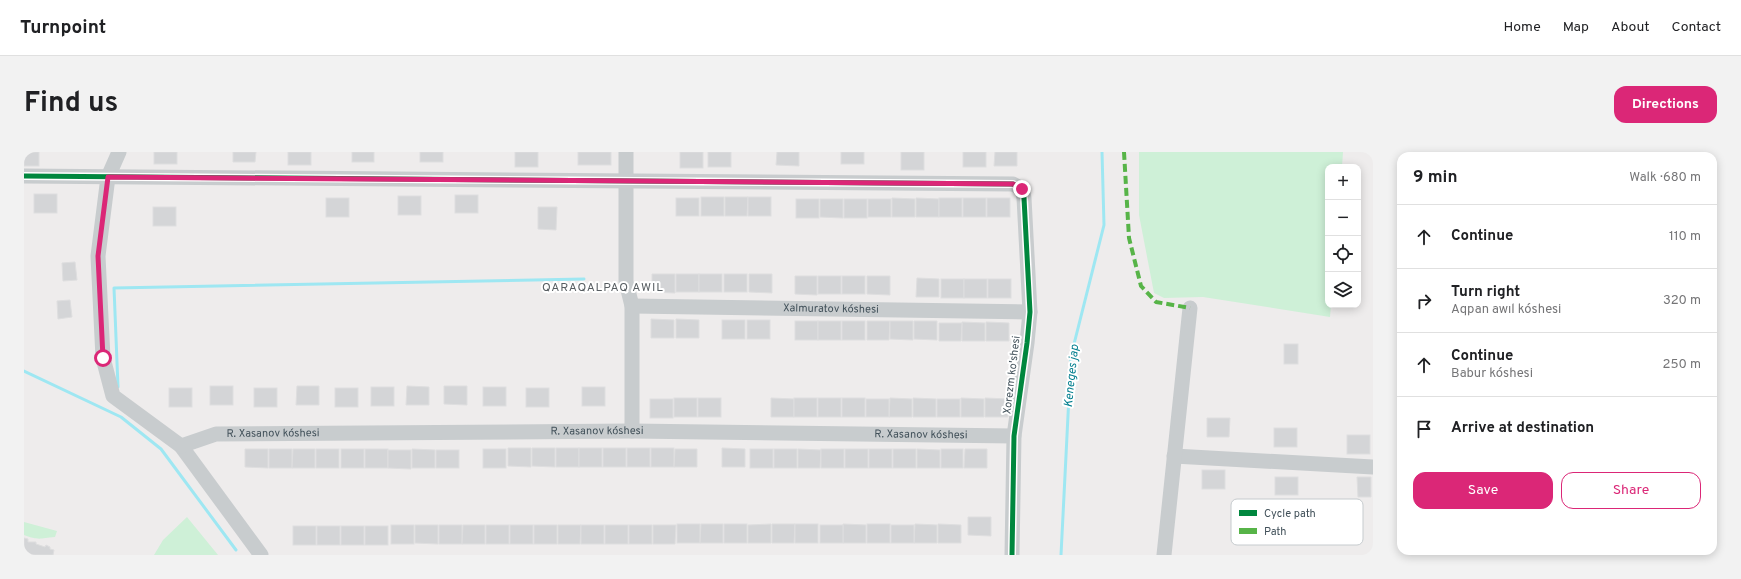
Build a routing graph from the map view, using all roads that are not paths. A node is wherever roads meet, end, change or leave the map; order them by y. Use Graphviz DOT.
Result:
graph roads {
  1 [pos="119,152"];
  2 [pos="626,152"];
  3 [pos="24,176"];
  4 [pos="108,177"];
  5 [pos="625,181"];
  6 [pos="632,306"];
  7 [pos="1190,308"];
  8 [pos="1030,312"];
  9 [pos="632,431"];
  10 [pos="1014,436"];
  11 [pos="181,446"];
  12 [pos="1174,456"];
  13 [pos="1373,467"];
  14 [pos="261,555"];
  15 [pos="1012,555"];
  16 [pos="1164,555"];
  1 -- 4 [label="street"];
  2 -- 5 [label="street"];
  3 -- 4 [label="street"];
  4 -- 5 [label="street"];
  4 -- 11 [label="street"];
  5 -- 6 [label="street"];
  5 -- 8 [label="street, Xorezm ko'shesi"];
  6 -- 8 [label="street, Xalmuratov kóshesi"];
  6 -- 9 [label="street"];
  7 -- 12 [label="street"];
  8 -- 10 [label="street, Xorezm ko'shesi"];
  9 -- 10 [label="street, R. Xasanov kóshesi"];
  9 -- 11 [label="street, R. Xasanov kóshesi"];
  10 -- 15 [label="street, Xorezm ko'shesi"];
  11 -- 14 [label="street"];
  12 -- 13 [label="street"];
  12 -- 16 [label="street"];
}
